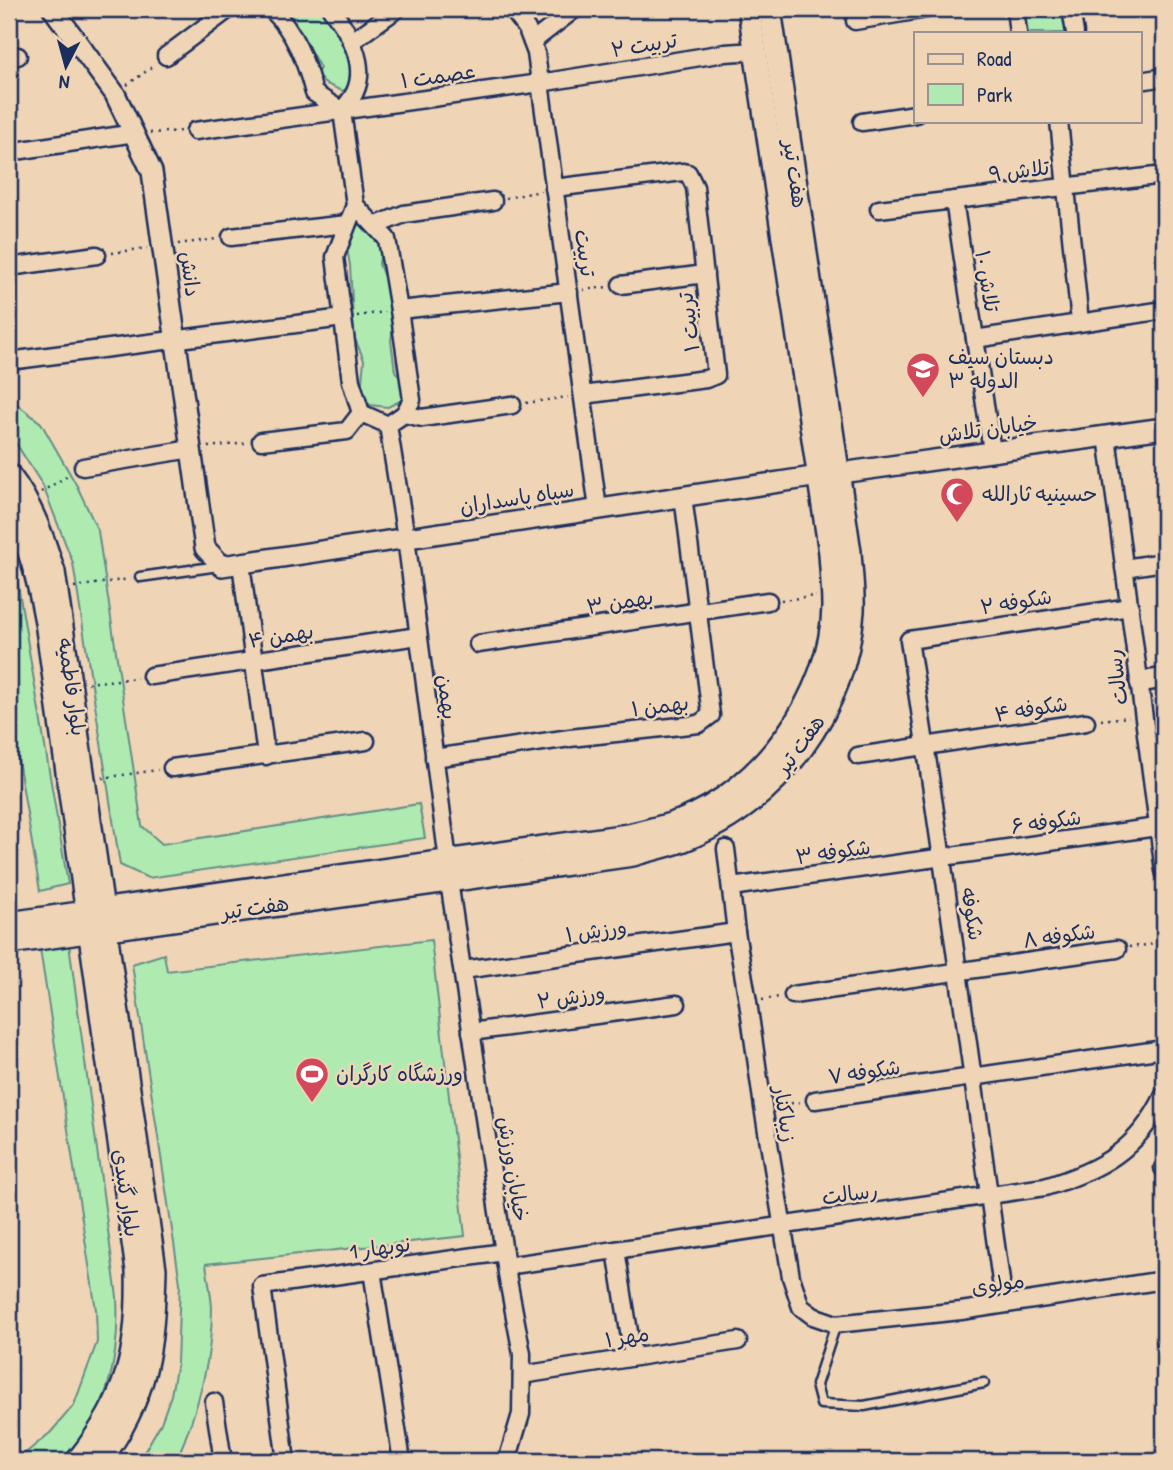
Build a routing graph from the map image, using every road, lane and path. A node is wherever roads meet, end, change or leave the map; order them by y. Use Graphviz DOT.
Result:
graph roads {
  1 [pos="53,9"];
  2 [pos="229,9"];
  3 [pos="271,9"];
  4 [pos="331,9"];
  5 [pos="397,9"];
  6 [pos="512,9"];
  7 [pos="575,9"];
  8 [pos="750,9"];
  9 [pos="770,9"];
  10 [pos="927,9"];
  11 [pos="1015,9"];
  12 [pos="1071,9"];
  13 [pos="855,21"];
  14 [pos="1018,32"];
  15 [pos="1075,32"];
  16 [pos="351,42"];
  17 [pos="532,42"];
  18 [pos="766,49"];
  19 [pos="166,56"];
  20 [pos="1164,77"];
  21 [pos="1142,80"];
  22 [pos="540,83"];
  23 [pos="114,94"];
  24 [pos="342,111"];
  25 [pos="914,114"];
  26 [pos="862,122"];
  27 [pos="1059,122"];
  28 [pos="195,131"];
  29 [pos="135,133"];
  30 [pos="9,152"];
  31 [pos="1164,176"];
  32 [pos="1066,187"];
  33 [pos="554,188"];
  34 [pos="954,200"];
  35 [pos="493,201"];
  36 [pos="355,205"];
  37 [pos="879,209"];
  38 [pos="347,224"];
  39 [pos="377,225"];
  40 [pos="230,237"];
  41 [pos="163,246"];
  42 [pos="97,255"];
  43 [pos="9,267"];
  44 [pos="705,274"];
  45 [pos="621,285"];
  46 [pos="569,292"];
  47 [pos="399,310"];
  48 [pos="1164,310"];
  49 [pos="343,318"];
  50 [pos="1080,322"];
  51 [pos="176,339"];
  52 [pos="975,339"];
  53 [pos="9,361"];
  54 [pos="583,396"];
  55 [pos="512,405"];
  56 [pos="360,413"];
  57 [pos="404,414"];
  58 [pos="388,425"];
  59 [pos="1164,428"];
  60 [pos="1107,436"];
  61 [pos="261,441"];
  62 [pos="191,449"];
  63 [pos="992,451"];
  64 [pos="83,467"];
  65 [pos="9,475"];
  66 [pos="829,475"];
  67 [pos="682,496"];
  68 [pos="18,503"];
  69 [pos="598,509"];
  70 [pos="406,538"];
  71 [pos="1164,562"];
  72 [pos="232,565"];
  73 [pos="1124,568"];
  74 [pos="140,578"];
  75 [pos="57,589"];
  76 [pos="832,594"];
  77 [pos="768,601"];
  78 [pos="1130,607"];
  79 [pos="697,611"];
  80 [pos="418,636"];
  81 [pos="909,640"];
  82 [pos="478,644"];
  83 [pos="254,662"];
  84 [pos="151,676"];
  85 [pos="1164,678"];
  86 [pos="1140,682"];
  87 [pos="72,685"];
  88 [pos="1143,715"];
  89 [pos="1086,722"];
  90 [pos="366,741"];
  91 [pos="926,747"];
  92 [pos="266,756"];
  93 [pos="858,756"];
  94 [pos="434,758"];
  95 [pos="172,768"];
  96 [pos="86,780"];
  97 [pos="1157,827"];
  98 [pos="726,849"];
  99 [pos="941,858"];
  100 [pos="448,871"];
  101 [pos="1164,871"];
  102 [pos="731,887"];
  103 [pos="97,921"];
  104 [pos="9,923"];
  105 [pos="736,932"];
  106 [pos="9,943"];
  107 [pos="1164,943"];
  108 [pos="1117,948"];
  109 [pos="463,971"];
  110 [pos="960,972"];
  111 [pos="793,995"];
  112 [pos="748,1002"];
  113 [pos="677,1004"];
  114 [pos="471,1032"];
  115 [pos="1164,1049"];
  116 [pos="972,1077"];
  117 [pos="1164,1095"];
  118 [pos="816,1100"];
  119 [pos="763,1107"];
  120 [pos="989,1196"];
  121 [pos="782,1225"];
  122 [pos="616,1250"];
  123 [pos="505,1259"];
  124 [pos="372,1271"];
  125 [pos="1001,1280"];
  126 [pos="1164,1280"];
  127 [pos="836,1324"];
  128 [pos="738,1341"];
  129 [pos="633,1357"];
  130 [pos="522,1375"];
  131 [pos="984,1383"];
  132 [pos="214,1402"];
  133 [pos="77,1461"];
  134 [pos="100,1461"];
  135 [pos="223,1461"];
  136 [pos="286,1461"];
  137 [pos="402,1461"];
  138 [pos="507,1461"];
  1 -- 23 [label="street, دانش"];
  2 -- 19 [label="street"];
  3 -- 24 [label="street"];
  4 -- 16 [label="street"];
  5 -- 16 [label="street"];
  6 -- 17 [label="street, تربیت"];
  7 -- 17 [label="street"];
  8 -- 18 [label="main road, هفت تیر"];
  9 -- 18 [label="main road, هفت تیر"];
  10 -- 13 [label="street"];
  11 -- 14 [label="street"];
  12 -- 15 [label="street"];
  16 -- 24 [label="street"];
  17 -- 22 [label="street, تربیت"];
  18 -- 22 [label="street, تربیت ۲"];
  18 -- 66 [label="main road, هفت تیر"];
  19 -- 23 [label="path"];
  20 -- 21 [label="street"];
  22 -- 24 [label="street, عصمت ۱"];
  22 -- 33 [label="street, تربیت"];
  23 -- 29 [label="street, دانش"];
  24 -- 28 [label="street, عصمت ۱"];
  24 -- 36 [label="street"];
  25 -- 26 [label="street"];
  27 -- 32 [label="street"];
  28 -- 29 [label="path"];
  29 -- 30 [label="street"];
  29 -- 41 [label="street, دانش"];
  31 -- 32 [label="street, تلاش ۹"];
  32 -- 34 [label="street, تلاش ۹"];
  32 -- 50 [label="street"];
  33 -- 35 [label="path"];
  33 -- 44 [label="street, تربیت ۱"];
  33 -- 46 [label="street, تربیت"];
  34 -- 37 [label="street, تلاش ۹"];
  34 -- 52 [label="street, تلاش ۱۰"];
  35 -- 39 [label="street"];
  36 -- 38 [label="street"];
  36 -- 39 [label="street"];
  38 -- 40 [label="street"];
  38 -- 49 [label="street"];
  39 -- 47 [label="street"];
  40 -- 41 [label="path"];
  41 -- 42 [label="path"];
  41 -- 51 [label="street, دانش"];
  42 -- 43 [label="street"];
  44 -- 45 [label="street"];
  44 -- 54 [label="street, تربیت ۱"];
  45 -- 46 [label="path"];
  46 -- 47 [label="street"];
  46 -- 54 [label="street, تربیت"];
  47 -- 49 [label="path"];
  47 -- 57 [label="street"];
  48 -- 50 [label="street"];
  49 -- 51 [label="street"];
  49 -- 56 [label="street"];
  50 -- 52 [label="street"];
  51 -- 53 [label="street"];
  51 -- 62 [label="street, دانش"];
  52 -- 63 [label="street, تلاش ۱۰"];
  54 -- 55 [label="path"];
  54 -- 69 [label="street, تربیت"];
  55 -- 57 [label="street"];
  56 -- 58 [label="street"];
  56 -- 61 [label="street"];
  57 -- 58 [label="street"];
  58 -- 70 [label="street, بهمن"];
  59 -- 60 [label="street, خیابان تلاش"];
  60 -- 63 [label="street, خیابان تلاش"];
  60 -- 73 [label="street, رسالت"];
  61 -- 62 [label="path"];
  62 -- 64 [label="street"];
  62 -- 72 [label="street, دانش"];
  63 -- 66 [label="street, خیابان تلاش"];
  64 -- 68 [label="path"];
  65 -- 68 [label="main road, بلوار فاطمیه"];
  66 -- 67 [label="street, سپاه پاسداران"];
  66 -- 76 [label="main road, هفت تیر"];
  66 -- 100 [label="main road, هفت تیر"];
  67 -- 69 [label="street, سپاه پاسداران"];
  67 -- 79 [label="street, بهمن ۱"];
  68 -- 75 [label="main road, بلوار فاطمیه"];
  68 -- 103 [label="main road, بلوار فاطمیه"];
  69 -- 70 [label="street, سپاه پاسداران"];
  70 -- 72 [label="street, سپاه پاسداران"];
  70 -- 80 [label="street, بهمن"];
  71 -- 73 [label="street"];
  72 -- 74 [label="lane"];
  72 -- 83 [label="street"];
  73 -- 78 [label="street, رسالت"];
  74 -- 75 [label="path"];
  75 -- 87 [label="main road, بلوار فاطمیه"];
  76 -- 77 [label="path"];
  76 -- 100 [label="main road, هفت تیر"];
  77 -- 79 [label="street, بهمن ۳"];
  78 -- 81 [label="street, شکوفه ۲"];
  78 -- 86 [label="street, رسالت"];
  79 -- 82 [label="street, بهمن ۳"];
  79 -- 94 [label="street, بهمن ۱"];
  80 -- 83 [label="street, بهمن ۴"];
  80 -- 94 [label="street, بهمن"];
  81 -- 91 [label="street, شکوفه"];
  83 -- 84 [label="street, بهمن ۴"];
  83 -- 92 [label="street"];
  84 -- 87 [label="path"];
  85 -- 86 [label="street"];
  86 -- 88 [label="street, رسالت"];
  87 -- 96 [label="main road, بلوار فاطمیه"];
  88 -- 89 [label="path, شکوفه ۴"];
  88 -- 97 [label="street, رسالت"];
  89 -- 91 [label="street, شکوفه ۴"];
  90 -- 92 [label="street"];
  91 -- 93 [label="street, شکوفه ۴"];
  91 -- 99 [label="street, شکوفه"];
  92 -- 95 [label="street"];
  94 -- 100 [label="street, بهمن"];
  95 -- 96 [label="path"];
  96 -- 103 [label="main road, بلوار فاطمیه"];
  97 -- 99 [label="street, شکوفه ۶"];
  97 -- 101 [label="street, رسالت"];
  98 -- 102 [label="street, زیباکنار"];
  99 -- 102 [label="street, شکوفه ۳"];
  99 -- 110 [label="street, شکوفه"];
  100 -- 103 [label="main road, هفت تیر"];
  100 -- 109 [label="street, خیابان ورزش"];
  102 -- 105 [label="street, زیباکنار"];
  103 -- 104 [label="main road"];
  103 -- 106 [label="main road"];
  103 -- 133 [label="main road, بلوار گنبدی"];
  103 -- 134 [label="main road, بلوار گنبدی"];
  105 -- 109 [label="street, ورزش ۱"];
  105 -- 112 [label="street, زیباکنار"];
  107 -- 108 [label="path, شکوفه ۸"];
  108 -- 110 [label="street, شکوفه ۸"];
  109 -- 114 [label="street, خیابان ورزش"];
  110 -- 111 [label="street, شکوفه ۸"];
  110 -- 116 [label="street, شکوفه"];
  111 -- 112 [label="path"];
  112 -- 119 [label="street, زیباکنار"];
  113 -- 114 [label="street, ورزش ۲"];
  114 -- 123 [label="street, خیابان ورزش"];
  115 -- 116 [label="street, شکوفه ۷"];
  116 -- 118 [label="street, شکوفه ۷"];
  116 -- 120 [label="street, شکوفه"];
  117 -- 120 [label="street, رسالت"];
  118 -- 119 [label="path, شکوفه ۷"];
  119 -- 121 [label="street, زیباکنار"];
  120 -- 121 [label="street, رسالت"];
  120 -- 125 [label="street, شکوفه"];
  121 -- 122 [label="street, رسالت"];
  121 -- 127 [label="street, زیباکنار"];
  122 -- 123 [label="street, رسالت"];
  122 -- 129 [label="street"];
  123 -- 124 [label="street, نوبهار 1"];
  123 -- 130 [label="street, خیابان ورزش"];
  124 -- 136 [label="street, نوبهار 1"];
  124 -- 137 [label="street"];
  126 -- 127 [label="street, مولوی"];
  127 -- 131 [label="lane"];
  128 -- 129 [label="street, مهر ۱"];
  129 -- 130 [label="street, مهر ۱"];
  130 -- 138 [label="street, خیابان ورزش"];
  132 -- 135 [label="street"];
}
